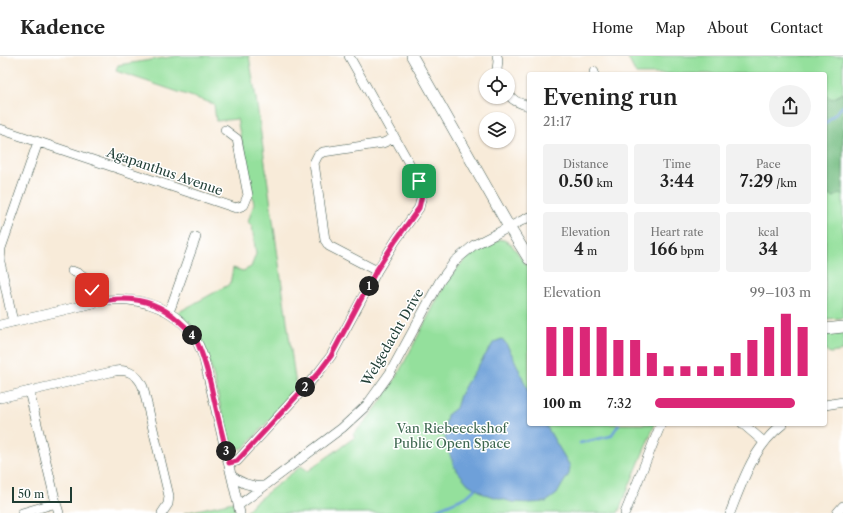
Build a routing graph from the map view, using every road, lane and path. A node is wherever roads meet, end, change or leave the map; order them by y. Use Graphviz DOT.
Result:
graph roads {
  1 [pos="349,56"];
  2 [pos="412,56"];
  3 [pos="497,56"];
  4 [pos="496,68"];
  5 [pos="515,101"];
  6 [pos="527,105"];
  7 [pos="0,129"];
  8 [pos="225,130"];
  9 [pos="394,138"];
  10 [pos="38,142"];
  11 [pos="527,218"];
  12 [pos="509,227"];
  13 [pos="196,237"];
  14 [pos="0,248"];
  15 [pos="527,256"];
  16 [pos="0,261"];
  17 [pos="72,271"];
  18 [pos="376,271"];
  19 [pos="94,303"];
  20 [pos="168,312"];
  21 [pos="13,322"];
  22 [pos="0,325"];
  23 [pos="843,327"];
  24 [pos="827,329"];
  25 [pos="29,391"];
  26 [pos="0,398"];
  27 [pos="843,402"];
  28 [pos="827,405"];
  29 [pos="660,426"];
  30 [pos="745,426"];
  31 [pos="781,426"];
  32 [pos="764,442"];
  33 [pos="229,463"];
  34 [pos="232,476"];
  35 [pos="263,486"];
  36 [pos="56,503"];
  37 [pos="843,506"];
  38 [pos="239,509"];
  39 [pos="22,513"];
  40 [pos="59,513"];
  41 [pos="162,513"];
  42 [pos="625,513"];
  43 [pos="730,513"];
  44 [pos="837,513"];
  1 -- 9 [label="street"];
  2 -- 12 [label="street"];
  3 -- 4 [label="street"];
  5 -- 6 [label="street"];
  7 -- 10 [label="street, Agapanthus Avenue"];
  8 -- 10 [label="street, Agapanthus Avenue"];
  9 -- 18 [label="street"];
  9 -- 18 [label="street"];
  10 -- 14 [label="street"];
  11 -- 12 [label="street, Welgedacht Drive"];
  12 -- 15 [label="street"];
  12 -- 35 [label="street, Welgedacht Drive"];
  13 -- 20 [label="street"];
  14 -- 16 [label="street"];
  16 -- 21 [label="street"];
  17 -- 19 [label="street"];
  18 -- 33 [label="street"];
  19 -- 20 [label="street, Welgedacht Drive"];
  19 -- 21 [label="street, Welgedacht Drive"];
  20 -- 33 [label="street, Welgedacht Drive"];
  21 -- 22 [label="street, Welgedacht Drive"];
  23 -- 24 [label="street"];
  25 -- 26 [label="street"];
  25 -- 36 [label="street"];
  25 -- 41 [label="street"];
  27 -- 28 [label="street"];
  29 -- 42 [label="street"];
  30 -- 32 [label="street"];
  31 -- 32 [label="street"];
  32 -- 43 [label="street"];
  33 -- 34 [label="street, Welgedacht Drive"];
  34 -- 35 [label="street"];
  34 -- 38 [label="street, Welgedacht Drive"];
  35 -- 38 [label="street, Welgedacht Drive"];
  36 -- 39 [label="street"];
  36 -- 40 [label="street"];
  37 -- 44 [label="street"];
}
